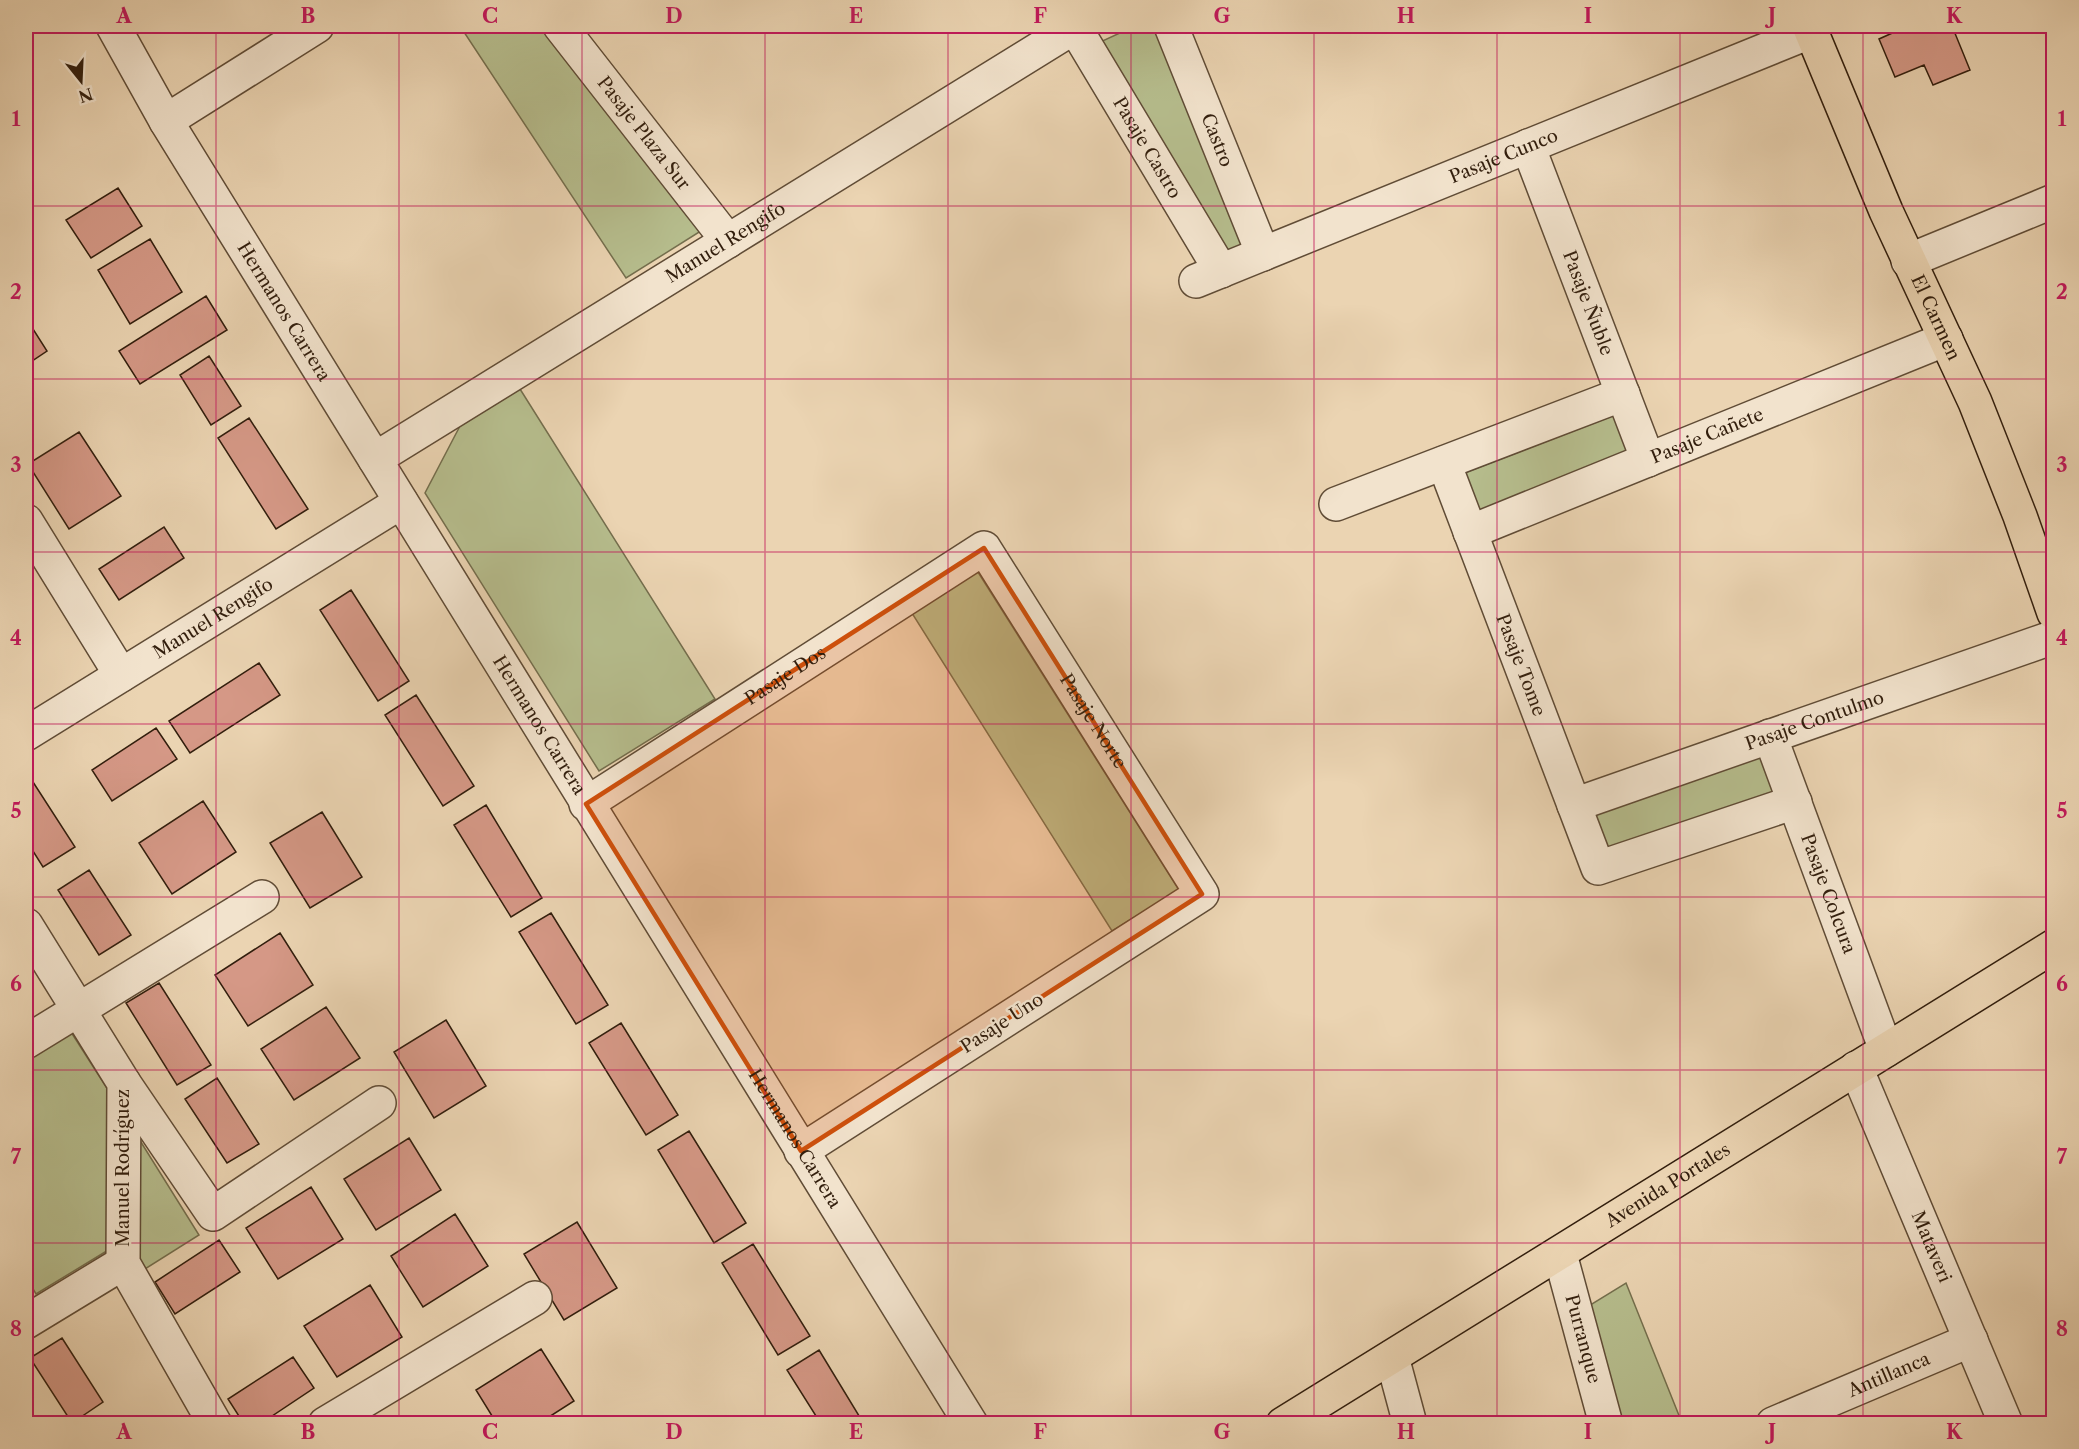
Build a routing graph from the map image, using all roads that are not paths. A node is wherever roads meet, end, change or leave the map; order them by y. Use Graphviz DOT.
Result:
graph roads {
  1 [pos="113,26"];
  2 [pos="317,26"];
  3 [pos="560,26"];
  4 [pos="1075,26"];
  5 [pos="1171,26"];
  6 [pos="1811,28"];
  7 [pos="166,121"];
  8 [pos="1528,146"];
  9 [pos="2054,201"];
  10 [pos="728,240"];
  11 [pos="1263,254"];
  12 [pos="1908,261"];
  13 [pos="1208,276"];
  14 [pos="1946,339"];
  15 [pos="1623,394"];
  16 [pos="375,459"];
  17 [pos="1648,460"];
  18 [pos="1444,463"];
  19 [pos="401,502"];
  20 [pos="1336,504"];
  21 [pos="26,521"];
  22 [pos="1470,532"];
  23 [pos="984,548"];
  24 [pos="2054,613"];
  25 [pos="2054,637"];
  26 [pos="121,675"];
  27 [pos="26,734"];
  28 [pos="1770,736"];
  29 [pos="1795,802"];
  30 [pos="586,804"];
  31 [pos="1574,805"];
  32 [pos="1202,894"];
  33 [pos="262,897"];
  34 [pos="26,925"];
  35 [pos="2054,946"];
  36 [pos="77,1010"];
  37 [pos="26,1042"];
  38 [pos="1886,1050"];
  39 [pos="1856,1068"];
  40 [pos="124,1083"];
  41 [pos="379,1103"];
  42 [pos="801,1151"];
  43 [pos="1560,1254"];
  44 [pos="123,1263"];
  45 [pos="535,1298"];
  46 [pos="26,1323"];
  47 [pos="1971,1340"];
  48 [pos="1392,1357"];
  49 [pos="215,1424"];
  50 [pos="326,1424"];
  51 [pos="971,1424"];
  52 [pos="1283,1424"];
  53 [pos="1410,1424"];
  54 [pos="1606,1424"];
  55 [pos="1773,1424"];
  56 [pos="2006,1424"];
  1 -- 7 [label="street, Hermanos Carrera"];
  2 -- 7 [label="street"];
  3 -- 10 [label="street, Pasaje Plaza Sur"];
  4 -- 10 [label="street, Manuel Rengifo"];
  4 -- 13 [label="street, Pasaje Castro"];
  5 -- 11 [label="street, Castro"];
  6 -- 8 [label="street, Pasaje Cunco"];
  6 -- 12 [label="main road, El Carmen"];
  7 -- 16 [label="street, Hermanos Carrera"];
  8 -- 11 [label="street, Pasaje Cunco"];
  8 -- 15 [label="street, Pasaje Ñuble"];
  9 -- 12 [label="street"];
  10 -- 16 [label="street, Manuel Rengifo"];
  11 -- 13 [label="street, Pasaje Cunco"];
  12 -- 14 [label="main road, El Carmen"];
  14 -- 17 [label="street, Pasaje Cañete"];
  14 -- 24 [label="main road, El Carmen"];
  15 -- 17 [label="street, Pasaje Ñuble"];
  15 -- 18 [label="street"];
  16 -- 19 [label="street, Hermanos Carrera"];
  17 -- 22 [label="street, Pasaje Cañete"];
  18 -- 20 [label="street"];
  18 -- 22 [label="street, Pasaje Tome"];
  19 -- 26 [label="street, Manuel Rengifo"];
  19 -- 30 [label="street, Hermanos Carrera"];
  21 -- 26 [label="street"];
  22 -- 31 [label="street, Pasaje Tome"];
  23 -- 30 [label="street, Pasaje Dos"];
  23 -- 32 [label="street, Pasaje Norte"];
  25 -- 28 [label="street, Pasaje Contulmo"];
  26 -- 27 [label="street, Manuel Rengifo"];
  28 -- 29 [label="street, Pasaje Colcura"];
  28 -- 31 [label="street, Pasaje Contulmo"];
  29 -- 31 [label="street, Pasaje Tome"];
  29 -- 38 [label="street, Pasaje Colcura"];
  30 -- 42 [label="street, Hermanos Carrera"];
  32 -- 42 [label="street, Pasaje Uno"];
  33 -- 36 [label="street"];
  34 -- 36 [label="street, Manuel Rodríguez"];
  35 -- 38 [label="main road, Avenida Portales"];
  36 -- 37 [label="street"];
  36 -- 40 [label="street, Manuel Rodríguez"];
  38 -- 39 [label="main road, Avenida Portales"];
  39 -- 43 [label="main road, Avenida Portales"];
  39 -- 47 [label="street, Mataveri"];
  40 -- 41 [label="street"];
  40 -- 44 [label="street, Manuel Rodríguez"];
  42 -- 51 [label="street, Hermanos Carrera"];
  43 -- 48 [label="main road, Avenida Portales"];
  43 -- 54 [label="street, Purranque"];
  44 -- 46 [label="street"];
  44 -- 49 [label="street, Manuel Rodríguez"];
  45 -- 50 [label="street"];
  47 -- 55 [label="street, Antillanca"];
  47 -- 56 [label="street, Mataveri"];
  48 -- 52 [label="main road, Avenida Portales"];
  48 -- 53 [label="street"];
}
